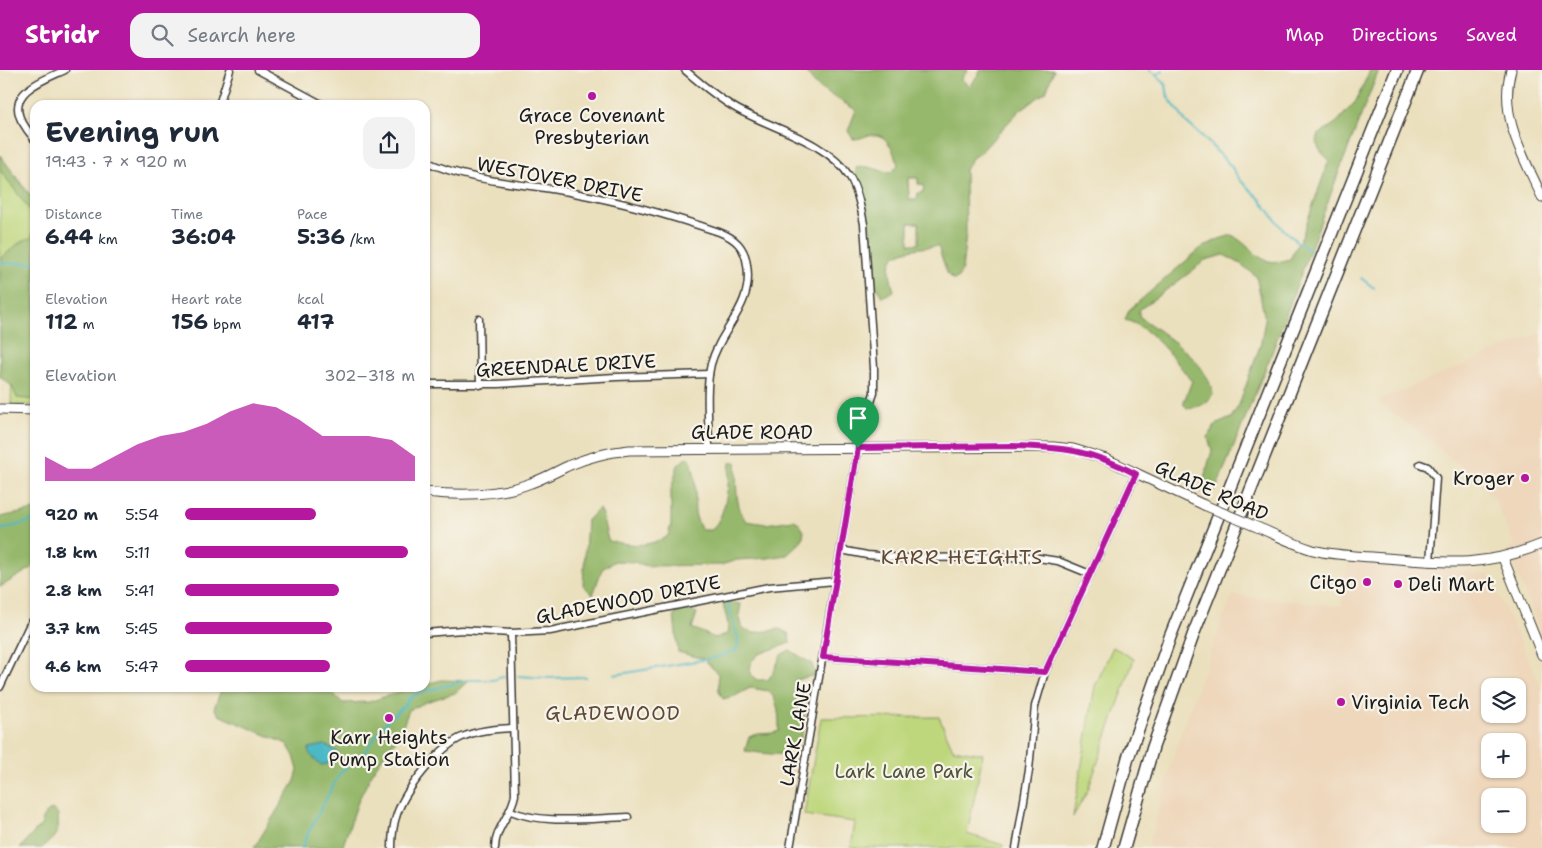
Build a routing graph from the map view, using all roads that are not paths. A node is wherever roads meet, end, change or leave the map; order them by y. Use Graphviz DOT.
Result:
graph roads {
  1 [pos="65,70"];
  2 [pos="230,70"];
  3 [pos="258,70"];
  4 [pos="685,70"];
  5 [pos="1397,70"];
  6 [pos="1418,70"];
  7 [pos="1511,70"];
  8 [pos="221,100"];
  9 [pos="313,100"];
  10 [pos="30,133"];
  11 [pos="430,163"];
  12 [pos="1542,197"];
  13 [pos="479,319"];
  14 [pos="709,374"];
  15 [pos="430,384"];
  16 [pos="480,385"];
  17 [pos="0,409"];
  18 [pos="30,410"];
  19 [pos="858,448"];
  20 [pos="709,449"];
  21 [pos="1420,464"];
  22 [pos="1136,474"];
  23 [pos="430,492"];
  24 [pos="1542,544"];
  25 [pos="841,550"];
  26 [pos="1503,558"];
  27 [pos="1430,562"];
  28 [pos="1090,574"];
  29 [pos="836,581"];
  30 [pos="30,625"];
  31 [pos="430,633"];
  32 [pos="510,633"];
  33 [pos="1542,655"];
  34 [pos="823,657"];
  35 [pos="1045,672"];
  36 [pos="0,687"];
  37 [pos="513,728"];
  38 [pos="510,811"];
  39 [pos="628,817"];
  40 [pos="392,848"];
  41 [pos="495,848"];
  42 [pos="790,848"];
  43 [pos="1016,848"];
  44 [pos="1103,848"];
  45 [pos="1124,848"];
  1 -- 10 [label="street"];
  2 -- 8 [label="street"];
  3 -- 9 [label="street"];
  4 -- 19 [label="street, LARK LANE"];
  5 -- 44 [label="highway"];
  6 -- 45 [label="highway"];
  7 -- 12 [label="street"];
  11 -- 14 [label="street, WESTOVER DRIVE"];
  13 -- 16 [label="street"];
  14 -- 16 [label="street, GREENDALE DRIVE"];
  14 -- 20 [label="street, WESTOVER DRIVE"];
  15 -- 16 [label="street, GREENDALE DRIVE"];
  17 -- 18 [label="street"];
  19 -- 20 [label="street, GLADE ROAD"];
  19 -- 22 [label="street, GLADE ROAD"];
  19 -- 25 [label="street, LARK LANE"];
  20 -- 23 [label="street, GLADE ROAD"];
  21 -- 27 [label="street"];
  22 -- 27 [label="street, GLADE ROAD, bridge"];
  22 -- 28 [label="street"];
  24 -- 26 [label="street, GLADE ROAD"];
  25 -- 28 [label="street"];
  25 -- 29 [label="street, LARK LANE"];
  26 -- 27 [label="street, GLADE ROAD"];
  26 -- 33 [label="street"];
  28 -- 35 [label="street"];
  29 -- 32 [label="street, GLADEWOOD DRIVE"];
  29 -- 34 [label="street, LARK LANE"];
  30 -- 36 [label="street"];
  31 -- 32 [label="street, GLADEWOOD DRIVE"];
  32 -- 37 [label="street"];
  34 -- 35 [label="street"];
  34 -- 42 [label="street, LARK LANE"];
  35 -- 43 [label="street"];
  37 -- 38 [label="street"];
  37 -- 40 [label="street"];
  38 -- 39 [label="street"];
  38 -- 41 [label="street"];
}
